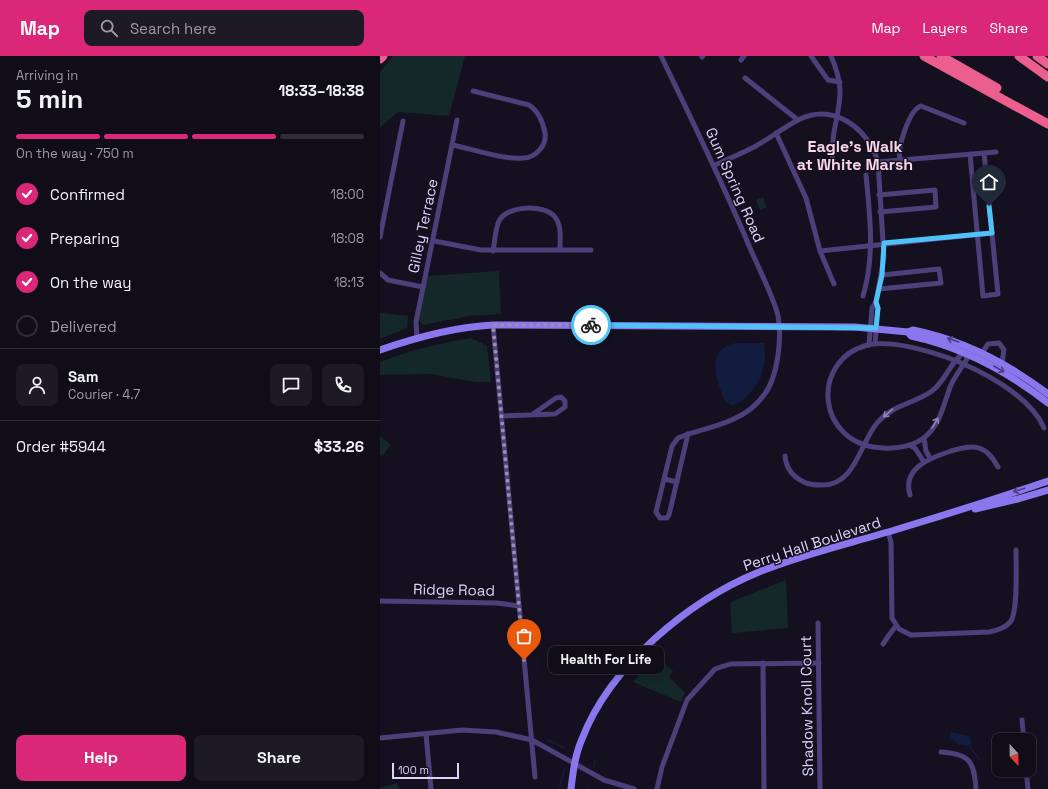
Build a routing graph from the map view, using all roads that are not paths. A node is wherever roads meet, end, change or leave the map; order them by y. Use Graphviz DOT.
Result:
graph roads {
  1 [pos="383,56"];
  2 [pos="661,56"];
  3 [pos="811,56"];
  4 [pos="831,56"];
  5 [pos="924,56"];
  6 [pos="941,56"];
  7 [pos="1019,56"];
  8 [pos="1037,56"];
  9 [pos="380,59"];
  10 [pos="1048,64"];
  11 [pos="1048,77"];
  12 [pos="745,78"];
  13 [pos="840,82"];
  14 [pos="473,91"];
  15 [pos="838,117"];
  16 [pos="1048,118"];
  17 [pos="457,120"];
  18 [pos="798,120"];
  19 [pos="403,121"];
  20 [pos="964,123"];
  21 [pos="1048,124"];
  22 [pos="776,133"];
  23 [pos="453,145"];
  24 [pos="996,152"];
  25 [pos="984,153"];
  26 [pos="970,154"];
  27 [pos="900,160"];
  28 [pos="878,162"];
  29 [pos="715,165"];
  30 [pos="832,169"];
  31 [pos="866,175"];
  32 [pos="879,195"];
  33 [pos="880,212"];
  34 [pos="992,233"];
  35 [pos="976,234"];
  36 [pos="380,237"];
  37 [pos="434,241"];
  38 [pos="884,243"];
  39 [pos="871,244"];
  40 [pos="560,250"];
  41 [pos="591,250"];
  42 [pos="493,251"];
  43 [pos="820,251"];
  44 [pos="380,273"];
  45 [pos="882,275"];
  46 [pos="834,284"];
  47 [pos="423,287"];
  48 [pos="879,289"];
  49 [pos="863,296"];
  50 [pos="493,325"];
  51 [pos="778,326"];
  52 [pos="873,328"];
  53 [pos="908,332"];
  54 [pos="418,337"];
  55 [pos="875,344"];
  56 [pos="869,345"];
  57 [pos="380,350"];
  58 [pos="964,352"];
  59 [pos="982,353"];
  60 [pos="956,361"];
  61 [pos="1002,363"];
  62 [pos="963,365"];
  63 [pos="944,379"];
  64 [pos="952,384"];
  65 [pos="1048,394"];
  66 [pos="1048,403"];
  67 [pos="533,414"];
  68 [pos="502,416"];
  69 [pos="1044,428"];
  70 [pos="688,434"];
  71 [pos="924,438"];
  72 [pos="909,445"];
  73 [pos="864,446"];
  74 [pos="785,456"];
  75 [pos="930,458"];
  76 [pos="924,462"];
  77 [pos="998,467"];
  78 [pos="664,479"];
  79 [pos="1048,481"];
  80 [pos="676,482"];
  81 [pos="1048,490"];
  82 [pos="910,495"];
  83 [pos="953,513"];
  84 [pos="888,532"];
  85 [pos="1016,550"];
  86 [pos="380,601"];
  87 [pos="519,606"];
  88 [pos="818,623"];
  89 [pos="896,626"];
  90 [pos="884,644"];
  91 [pos="763,663"];
  92 [pos="819,663"];
  93 [pos="1022,720"];
  94 [pos="1023,733"];
  95 [pos="426,734"];
  96 [pos="380,738"];
  97 [pos="532,740"];
  98 [pos="941,752"];
  99 [pos="574,764"];
  100 [pos="535,777"];
  101 [pos="1027,777"];
  102 [pos="431,789"];
  103 [pos="571,789"];
  104 [pos="634,789"];
  105 [pos="657,789"];
  106 [pos="764,789"];
  107 [pos="820,789"];
  108 [pos="976,789"];
  109 [pos="1028,789"];
  1 -- 9 [label="highway"];
  2 -- 29 [label="street, Gum Spring Road"];
  3 -- 13 [label="street"];
  4 -- 13 [label="street"];
  5 -- 21 [label="highway"];
  6 -- 16 [label="highway"];
  7 -- 11 [label="highway"];
  8 -- 10 [label="highway"];
  12 -- 18 [label="street"];
  13 -- 15 [label="street"];
  14 -- 23 [label="street"];
  15 -- 18 [label="street"];
  15 -- 28 [label="street"];
  15 -- 30 [label="street"];
  17 -- 23 [label="street, Gilley Terrace"];
  18 -- 22 [label="street"];
  19 -- 36 [label="street"];
  20 -- 27 [label="street"];
  22 -- 29 [label="street"];
  22 -- 43 [label="street"];
  23 -- 37 [label="street, Gilley Terrace"];
  24 -- 25 [label="street"];
  25 -- 26 [label="street"];
  25 -- 34 [label="street"];
  26 -- 27 [label="street"];
  26 -- 35 [label="street"];
  27 -- 28 [label="street"];
  28 -- 32 [label="street"];
  29 -- 51 [label="street, Gum Spring Road"];
  31 -- 39 [label="street"];
  32 -- 33 [label="street"];
  32 -- 33 [label="street"];
  33 -- 38 [label="street"];
  34 -- 35 [label="street"];
  34 -- 35 [label="street"];
  35 -- 38 [label="street"];
  37 -- 42 [label="street"];
  37 -- 47 [label="street, Gilley Terrace"];
  38 -- 39 [label="street"];
  38 -- 45 [label="street"];
  39 -- 43 [label="street"];
  39 -- 49 [label="street"];
  40 -- 41 [label="street"];
  40 -- 42 [label="street"];
  40 -- 42 [label="street"];
  43 -- 46 [label="street"];
  44 -- 47 [label="street"];
  45 -- 48 [label="street"];
  45 -- 48 [label="street"];
  47 -- 54 [label="street, Gilley Terrace"];
  48 -- 52 [label="street"];
  50 -- 51 [label="main road"];
  50 -- 54 [label="main road"];
  50 -- 68 [label="street"];
  51 -- 52 [label="main road"];
  51 -- 70 [label="street, Gum Spring Road"];
  52 -- 53 [label="main road"];
  52 -- 55 [label="street"];
  52 -- 56 [label="street"];
  53 -- 58 [label="main road"];
  59 -- 53 [label="main road, one-way"];
  54 -- 57 [label="main road"];
  55 -- 56 [label="street"];
  55 -- 60 [label="street"];
  56 -- 73 [label="street"];
  58 -- 60 [label="street"];
  58 -- 62 [label="street"];
  58 -- 66 [label="main road, one-way"];
  59 -- 61 [label="main road"];
  59 -- 61 [label="street"];
  60 -- 62 [label="street"];
  60 -- 63 [label="street"];
  61 -- 65 [label="main road"];
  62 -- 64 [label="street"];
  62 -- 69 [label="street"];
  63 -- 64 [label="street"];
  63 -- 73 [label="street, one-way"];
  71 -- 64 [label="street, one-way"];
  67 -- 67 [label="street"];
  67 -- 68 [label="street"];
  68 -- 87 [label="street"];
  70 -- 78 [label="street"];
  70 -- 80 [label="street"];
  71 -- 72 [label="street"];
  71 -- 75 [label="street"];
  72 -- 73 [label="street"];
  72 -- 76 [label="street"];
  73 -- 74 [label="street"];
  75 -- 76 [label="street"];
  75 -- 77 [label="street"];
  76 -- 82 [label="street"];
  78 -- 80 [label="street"];
  78 -- 80 [label="street"];
  79 -- 83 [label="main road, Perry Hall Boulevard, one-way"];
  81 -- 83 [label="main road, Perry Hall Boulevard"];
  83 -- 84 [label="main road, Perry Hall Boulevard"];
  84 -- 89 [label="street"];
  84 -- 99 [label="main road, Perry Hall Boulevard"];
  85 -- 89 [label="street"];
  86 -- 87 [label="street, Ridge Road"];
  87 -- 97 [label="street"];
  88 -- 92 [label="street, Shadow Knoll Court"];
  89 -- 90 [label="street"];
  91 -- 92 [label="street"];
  91 -- 105 [label="street"];
  91 -- 106 [label="street"];
  92 -- 107 [label="street, Shadow Knoll Court"];
  93 -- 94 [label="street"];
  95 -- 96 [label="street"];
  95 -- 97 [label="street"];
  95 -- 102 [label="street"];
  97 -- 99 [label="street"];
  97 -- 100 [label="street"];
  98 -- 108 [label="street"];
  99 -- 103 [label="main road, Perry Hall Boulevard"];
  99 -- 104 [label="street"];
  101 -- 109 [label="street"];
}
